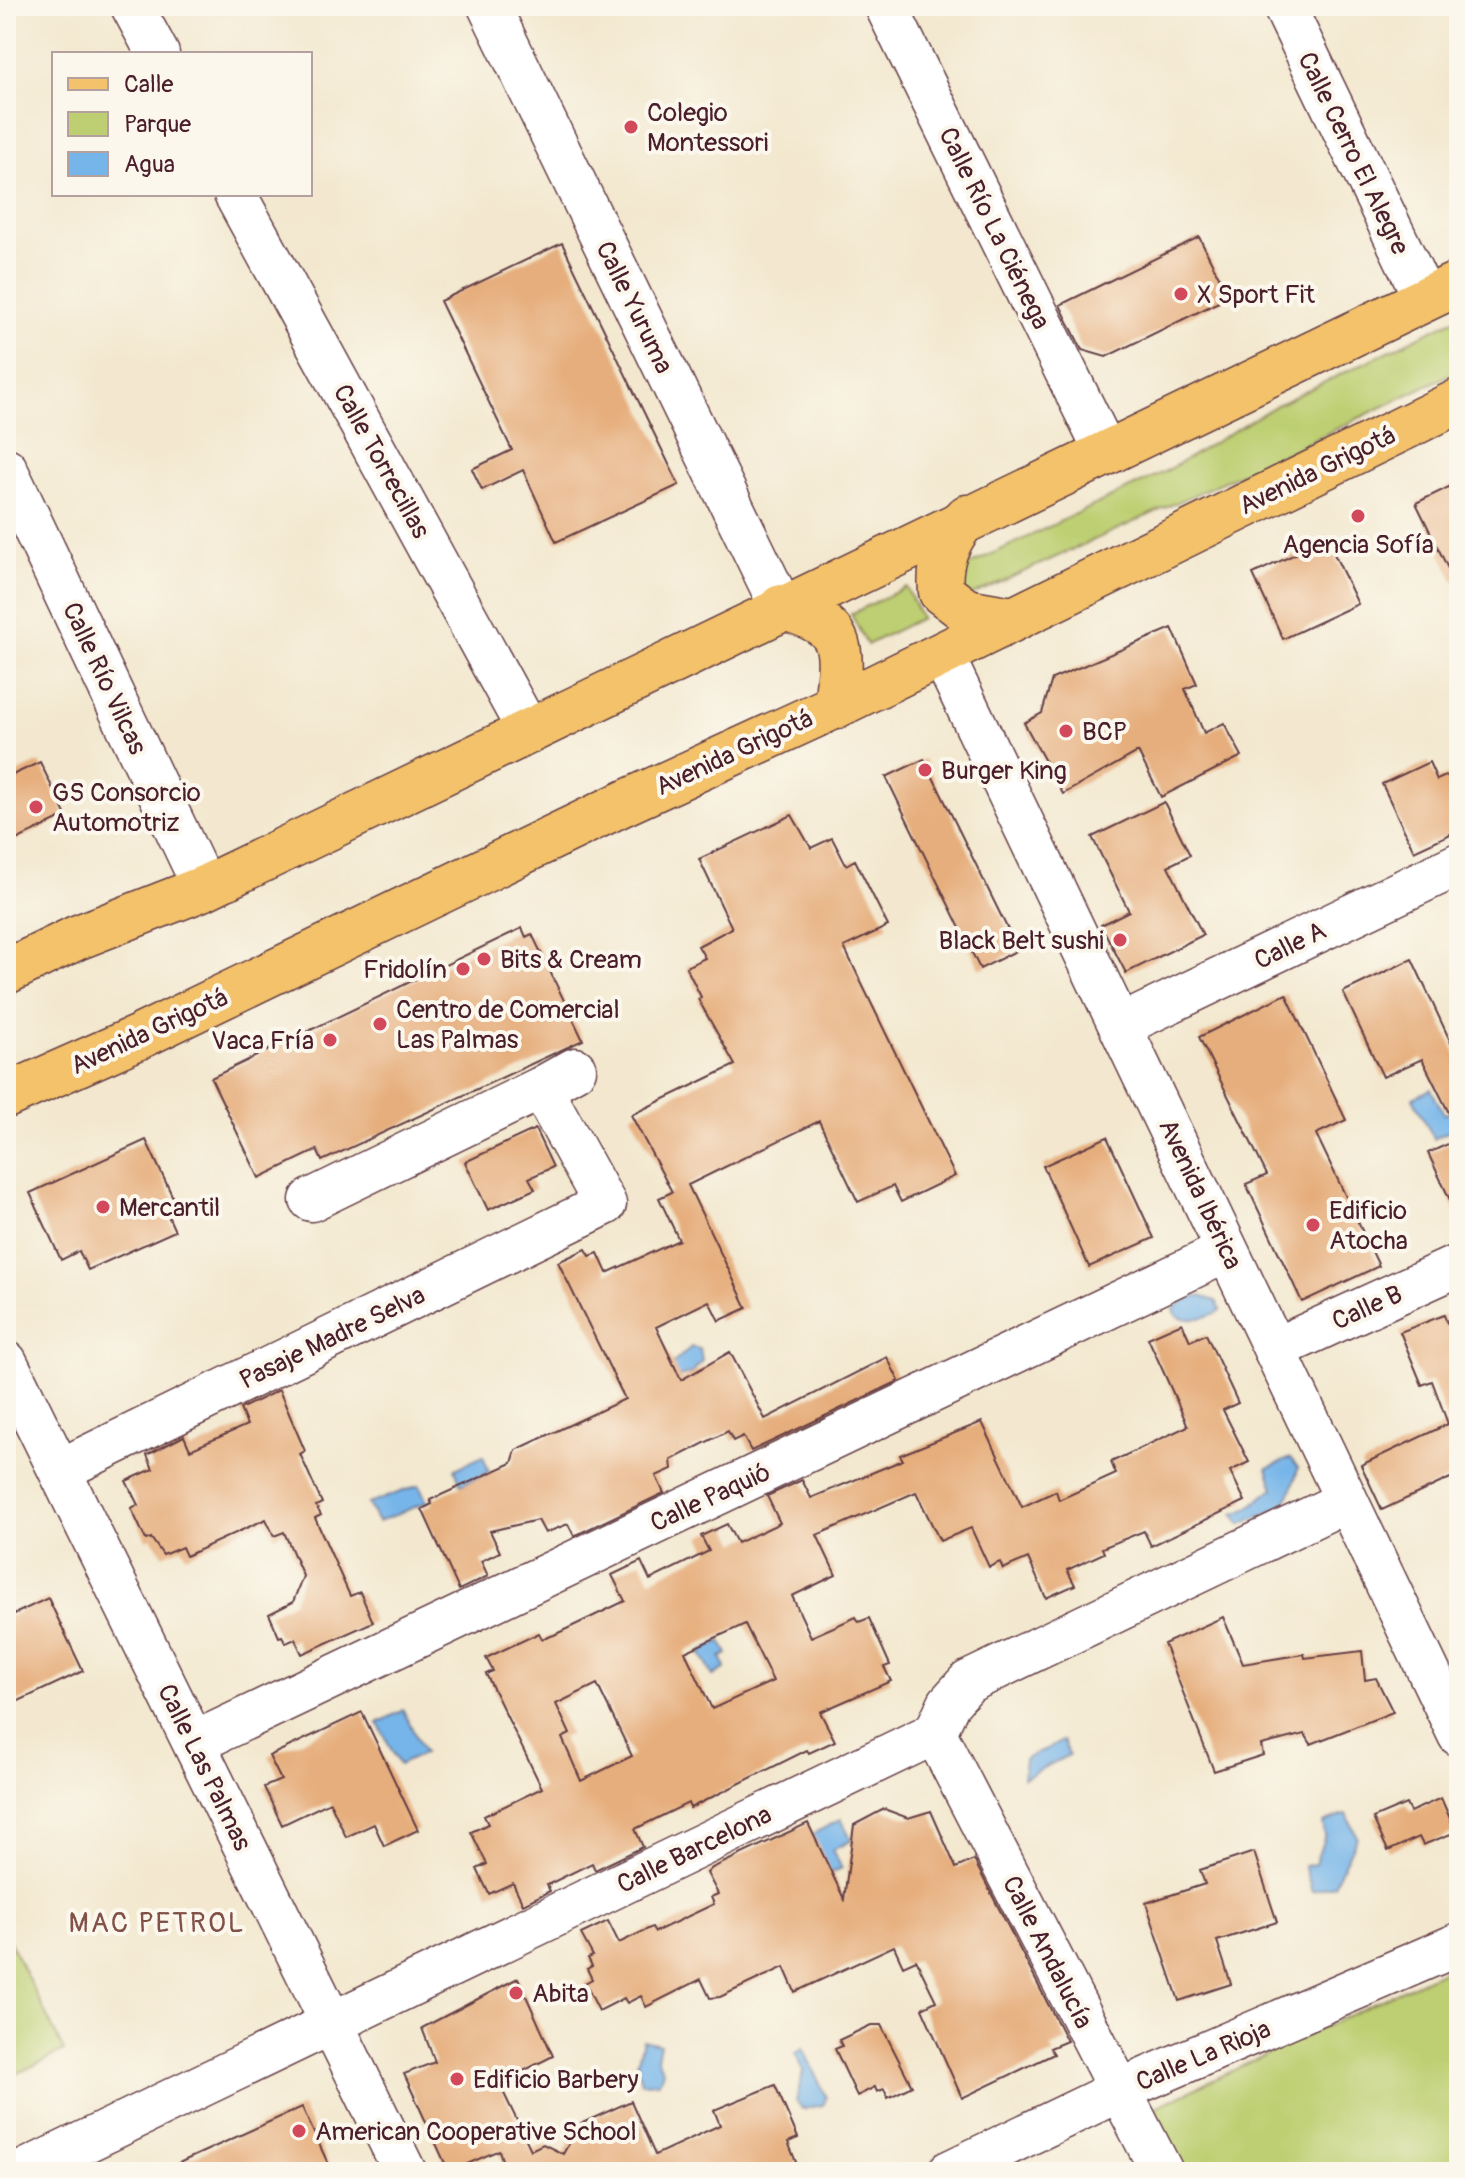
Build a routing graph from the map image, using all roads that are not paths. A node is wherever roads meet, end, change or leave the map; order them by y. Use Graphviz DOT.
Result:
graph roads {
  1 [pos="132,6"];
  2 [pos="489,6"];
  3 [pos="886,6"];
  4 [pos="1284,6"];
  5 [pos="157,52"];
  6 [pos="236,196"];
  7 [pos="1442,291"];
  8 [pos="1459,401"];
  9 [pos="1105,451"];
  10 [pos="6,469"];
  11 [pos="967,517"];
  12 [pos="781,607"];
  13 [pos="1012,619"];
  14 [pos="942,654"];
  15 [pos="836,706"];
  16 [pos="528,730"];
  17 [pos="1459,864"];
  18 [pos="204,888"];
  19 [pos="6,972"];
  20 [pos="1122,1025"];
  21 [pos="6,1096"];
  22 [pos="311,1200"];
  23 [pos="1227,1251"];
  24 [pos="1459,1265"];
  25 [pos="1275,1349"];
  26 [pos="6,1362"];
  27 [pos="60,1470"];
  28 [pos="1344,1502"];
  29 [pos="1444,1671"];
  30 [pos="935,1733"];
  31 [pos="1459,1735"];
  32 [pos="194,1743"];
  33 [pos="1459,1944"];
  34 [pos="332,2024"];
  35 [pos="1120,2090"];
  36 [pos="22,2172"];
  37 [pos="405,2172"];
  38 [pos="949,2172"];
  39 [pos="1162,2172"];
  1 -- 5 [label="street"];
  2 -- 12 [label="street, Calle Yuruma"];
  3 -- 9 [label="street, Calle Río La Ciénega"];
  4 -- 7 [label="street, Calle Cerro El Alegre"];
  6 -- 16 [label="street, Calle Torrecillas"];
  7 -- 9 [label="main road"];
  8 -- 13 [label="main road, Avenida Grigotá"];
  9 -- 11 [label="main road"];
  10 -- 18 [label="street, Calle Río Vilcas"];
  11 -- 12 [label="main road"];
  11 -- 13 [label="main road"];
  12 -- 15 [label="main road"];
  12 -- 16 [label="main road"];
  13 -- 14 [label="main road, Avenida Grigotá"];
  14 -- 15 [label="main road, Avenida Grigotá"];
  14 -- 20 [label="street, Avenida Ibérica"];
  15 -- 21 [label="main road, Avenida Grigotá"];
  16 -- 18 [label="main road"];
  17 -- 20 [label="street, Calle A"];
  18 -- 19 [label="main road"];
  20 -- 23 [label="street, Avenida Ibérica"];
  22 -- 27 [label="street, Pasaje Madre Selva"];
  23 -- 25 [label="street, Avenida Ibérica"];
  23 -- 32 [label="street, Calle Paquió"];
  24 -- 25 [label="street, Calle B"];
  25 -- 28 [label="street, Avenida Ibérica"];
  26 -- 27 [label="street, Calle Las Palmas"];
  27 -- 32 [label="street, Calle Las Palmas"];
  28 -- 29 [label="street, Avenida Ibérica"];
  28 -- 30 [label="street"];
  29 -- 31 [label="street, Avenida Ibérica"];
  30 -- 34 [label="street, Calle Barcelona"];
  30 -- 35 [label="street, Calle Andalucía"];
  32 -- 34 [label="street, Calle Las Palmas"];
  33 -- 35 [label="street, Calle La Rioja"];
  34 -- 36 [label="street, Calle Barcelona"];
  34 -- 37 [label="street, Calle Las Palmas"];
  35 -- 38 [label="street, Calle La Rioja"];
  35 -- 39 [label="street, Calle Andalucía"];
}
